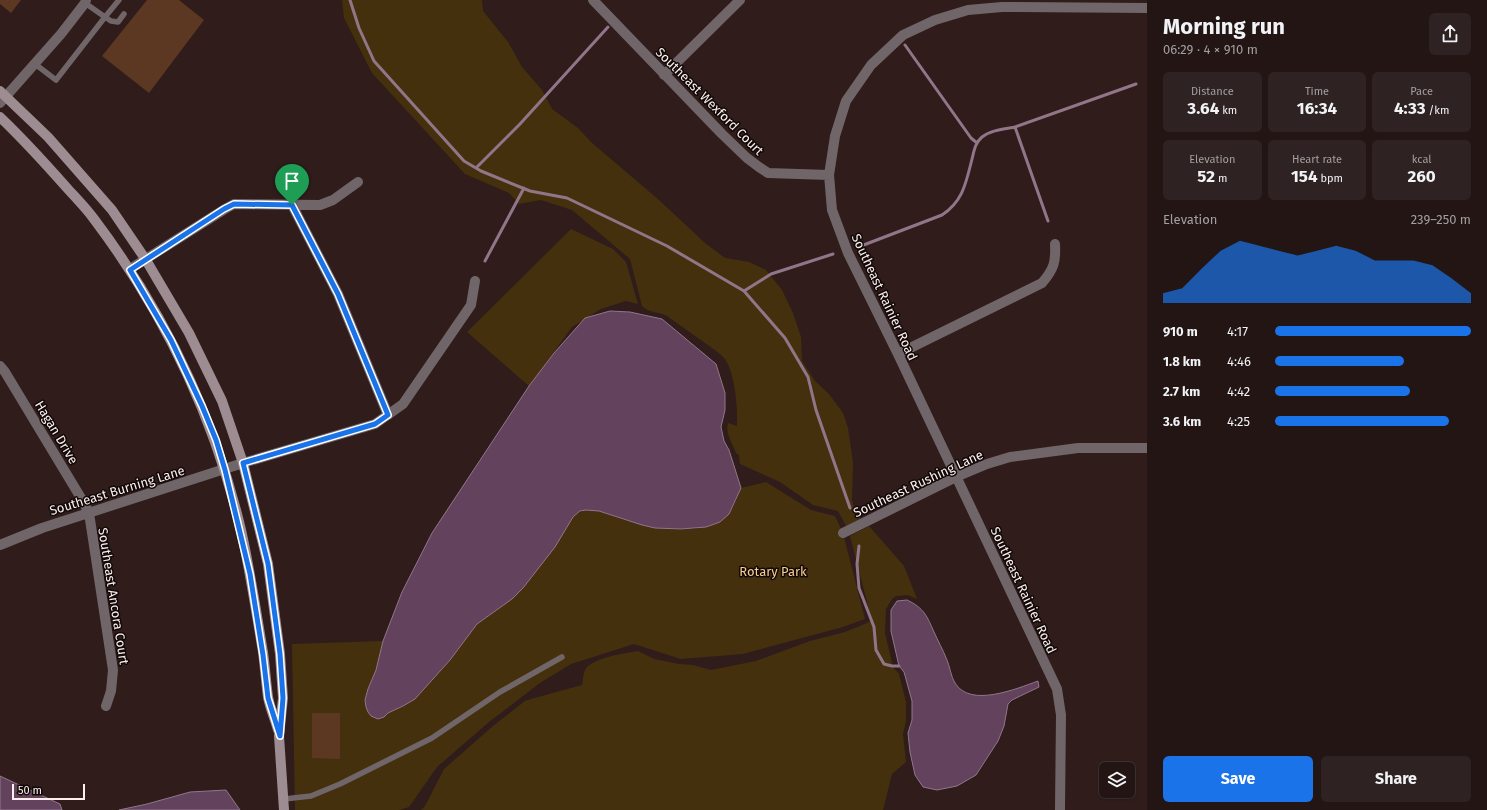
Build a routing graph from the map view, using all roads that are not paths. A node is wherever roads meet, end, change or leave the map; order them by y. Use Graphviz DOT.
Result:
graph roads {
  1 [pos="119,0"];
  2 [pos="593,0"];
  3 [pos="740,0"];
  4 [pos="85,2"];
  5 [pos="1064,4"];
  6 [pos="1147,8"];
  7 [pos="124,14"];
  8 [pos="106,17"];
  9 [pos="35,64"];
  10 [pos="664,75"];
  11 [pos="2,97"];
  12 [pos="0,117"];
  13 [pos="829,175"];
  14 [pos="358,182"];
  15 [pos="292,205"];
  16 [pos="1055,244"];
  17 [pos="146,260"];
  18 [pos="130,270"];
  19 [pos="475,281"];
  20 [pos="898,354"];
  21 [pos="0,366"];
  22 [pos="388,415"];
  23 [pos="1147,448"];
  24 [pos="243,463"];
  25 [pos="225,470"];
  26 [pos="956,477"];
  27 [pos="89,513"];
  28 [pos="843,533"];
  29 [pos="0,545"];
  30 [pos="562,657"];
  31 [pos="106,706"];
  32 [pos="280,736"];
  33 [pos="284,799"];
  34 [pos="284,810"];
  35 [pos="1060,810"];
  1 -- 8 [label="lane"];
  2 -- 10 [label="street, Southeast Wexford Court"];
  3 -- 10 [label="street"];
  4 -- 8 [label="lane"];
  4 -- 9 [label="street"];
  5 -- 6 [label="street, Southeast Rainier Road"];
  5 -- 13 [label="street, Southeast Rainier Road"];
  7 -- 8 [label="lane"];
  8 -- 9 [label="lane"];
  9 -- 11 [label="street"];
  10 -- 13 [label="street, Southeast Wexford Court"];
  11 -- 17 [label="street"];
  12 -- 18 [label="street"];
  13 -- 20 [label="street, Southeast Rainier Road"];
  14 -- 15 [label="street"];
  15 -- 17 [label="street"];
  15 -- 22 [label="street"];
  16 -- 20 [label="street"];
  17 -- 18 [label="street"];
  17 -- 24 [label="street"];
  18 -- 25 [label="street"];
  19 -- 22 [label="street, Southeast Burning Lane"];
  20 -- 26 [label="street, Southeast Rainier Road"];
  21 -- 27 [label="street, Hagan Drive"];
  22 -- 24 [label="street, Southeast Burning Lane"];
  23 -- 26 [label="street, Southeast Rushing Lane"];
  24 -- 25 [label="street, Southeast Burning Lane"];
  24 -- 32 [label="street"];
  25 -- 27 [label="street, Southeast Burning Lane"];
  25 -- 32 [label="street"];
  26 -- 28 [label="street, Southeast Rushing Lane"];
  26 -- 35 [label="street, Southeast Rainier Road"];
  27 -- 29 [label="street, Southeast Burning Lane"];
  27 -- 31 [label="street, Southeast Ancora Court"];
  30 -- 33 [label="lane"];
  32 -- 33 [label="street"];
  33 -- 34 [label="street"];
}
